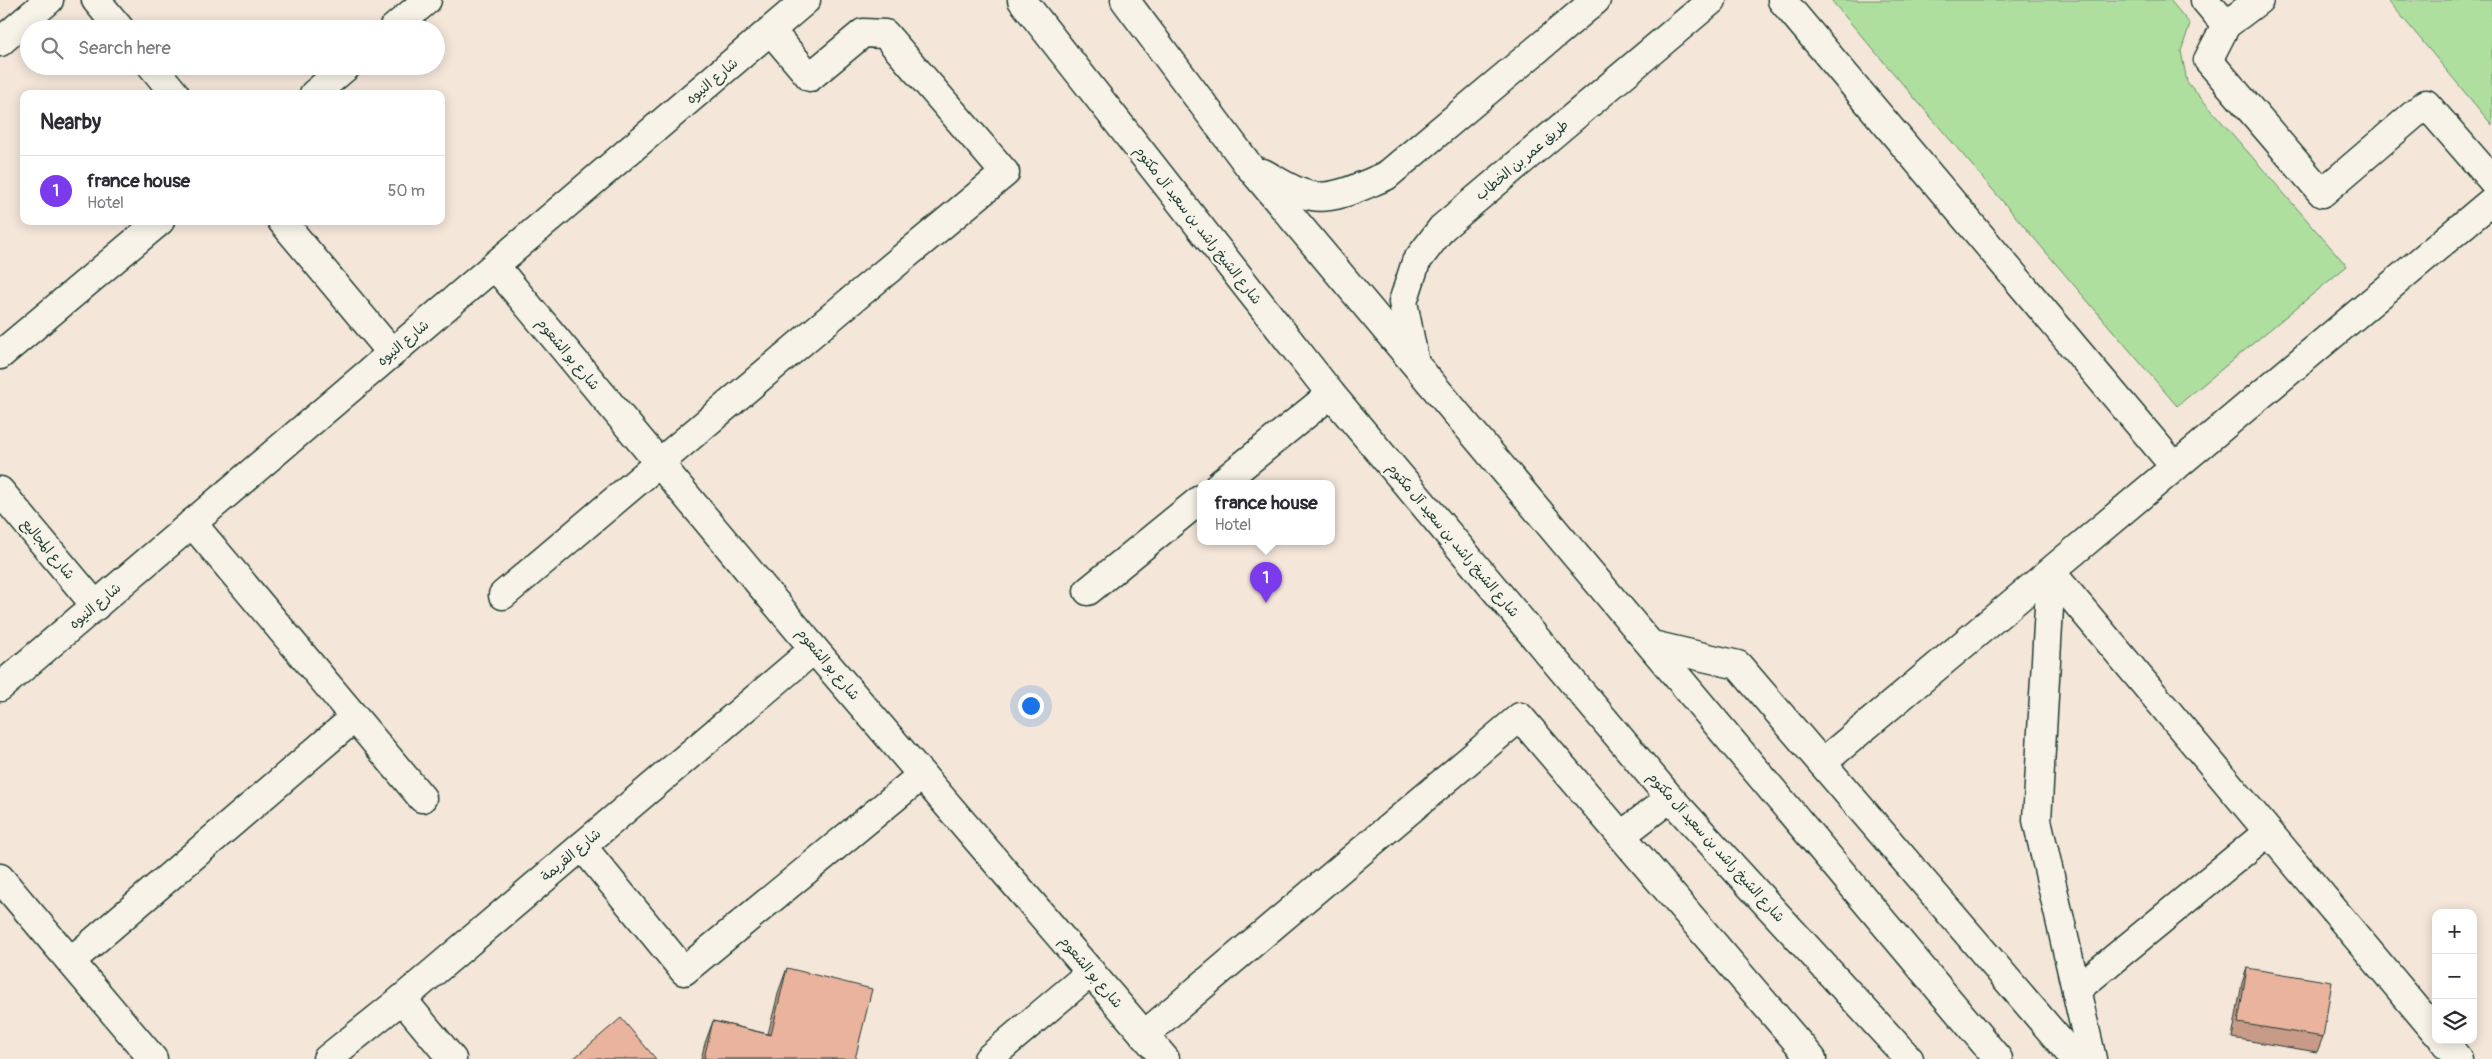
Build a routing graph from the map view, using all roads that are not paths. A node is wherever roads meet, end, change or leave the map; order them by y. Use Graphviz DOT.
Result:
graph roads {
  1 [pos="49,0"];
  2 [pos="96,0"];
  3 [pos="427,0"];
  4 [pos="806,0"];
  5 [pos="1022,0"];
  6 [pos="1596,0"];
  7 [pos="1712,0"];
  8 [pos="1782,0"];
  9 [pos="2205,0"];
  10 [pos="2259,0"];
  11 [pos="1127,4"];
  12 [pos="26,20"];
  13 [pos="113,20"];
  14 [pos="404,20"];
  15 [pos="20,25"];
  16 [pos="2226,25"];
  17 [pos="770,31"];
  18 [pos="0,42"];
  19 [pos="159,75"];
  20 [pos="336,75"];
  21 [pos="172,90"];
  22 [pos="319,90"];
  23 [pos="1250,166"];
  24 [pos="2492,180"];
  25 [pos="2492,201"];
  26 [pos="155,225"];
  27 [pos="285,225"];
  28 [pos="495,266"];
  29 [pos="392,352"];
  30 [pos="0,355"];
  31 [pos="1414,361"];
  32 [pos="1331,394"];
  33 [pos="659,463"];
  34 [pos="2175,467"];
  35 [pos="1225,480"];
  36 [pos="0,491"];
  37 [pos="1197,502"];
  38 [pos="192,523"];
  39 [pos="2051,572"];
  40 [pos="1088,591"];
  41 [pos="503,595"];
  42 [pos="96,606"];
  43 [pos="1652,645"];
  44 [pos="814,649"];
  45 [pos="0,687"];
  46 [pos="354,718"];
  47 [pos="1822,763"];
  48 [pos="922,775"];
  49 [pos="422,798"];
  50 [pos="1670,798"];
  51 [pos="2268,832"];
  52 [pos="1622,835"];
  53 [pos="582,846"];
  54 [pos="0,878"];
  55 [pos="71,961"];
  56 [pos="1091,972"];
  57 [pos="2076,990"];
  58 [pos="402,999"];
  59 [pos="1144,1035"];
  60 [pos="2442,1047"];
  61 [pos="153,1059"];
  62 [pos="327,1059"];
  63 [pos="452,1059"];
  64 [pos="988,1059"];
  65 [pos="1165,1059"];
  66 [pos="1812,1059"];
  67 [pos="1909,1059"];
  68 [pos="1998,1059"];
  69 [pos="2075,1059"];
  70 [pos="2092,1059"];
  1 -- 12 [label="street"];
  2 -- 13 [label="street"];
  3 -- 14 [label="street"];
  4 -- 17 [label="street, شارع النيوه"];
  5 -- 32 [label="street, شارع الشيخ راشد بن سعيد آل مكتوم"];
  6 -- 23 [label="street"];
  7 -- 31 [label="street, طريق عمر بن الخطاب"];
  8 -- 34 [label="street"];
  9 -- 16 [label="street"];
  10 -- 16 [label="street"];
  11 -- 23 [label="street"];
  15 -- 18 [label="street"];
  16 -- 24 [label="street"];
  17 -- 28 [label="street, شارع النيوه"];
  17 -- 33 [label="street"];
  19 -- 21 [label="street"];
  20 -- 22 [label="street"];
  23 -- 31 [label="street"];
  25 -- 34 [label="street"];
  26 -- 30 [label="street"];
  27 -- 29 [label="street"];
  28 -- 29 [label="street, شارع النيوه"];
  28 -- 33 [label="street, شارع بو الشعوم"];
  29 -- 38 [label="street, شارع النيوه"];
  31 -- 43 [label="street"];
  32 -- 35 [label="street"];
  32 -- 50 [label="street, شارع الشيخ راشد بن سعيد آل مكتوم"];
  33 -- 41 [label="street"];
  33 -- 44 [label="street, شارع بو الشعوم"];
  34 -- 39 [label="street"];
  36 -- 42 [label="street, شارع المجاليع"];
  37 -- 40 [label="street"];
  38 -- 42 [label="street, شارع النيوه"];
  38 -- 46 [label="street"];
  39 -- 47 [label="street"];
  39 -- 51 [label="street"];
  39 -- 57 [label="street"];
  42 -- 45 [label="street, شارع النيوه"];
  43 -- 47 [label="street"];
  43 -- 68 [label="street"];
  44 -- 48 [label="street, شارع بو الشعوم"];
  44 -- 53 [label="street, شارع القريمة"];
  46 -- 49 [label="street"];
  46 -- 55 [label="street"];
  47 -- 69 [label="street"];
  48 -- 53 [label="street"];
  48 -- 56 [label="street, شارع بو الشعوم"];
  50 -- 52 [label="street"];
  50 -- 67 [label="street, شارع الشيخ راشد بن سعيد آل مكتوم"];
  51 -- 57 [label="street"];
  51 -- 60 [label="street"];
  52 -- 59 [label="street"];
  52 -- 66 [label="street"];
  53 -- 58 [label="street, شارع القريمة"];
  54 -- 55 [label="street"];
  55 -- 61 [label="street"];
  56 -- 59 [label="street, شارع بو الشعوم"];
  56 -- 64 [label="street"];
  57 -- 70 [label="street"];
  58 -- 62 [label="street, شارع القريمة"];
  58 -- 63 [label="street"];
  59 -- 65 [label="street, شارع بو الشعوم"];
}
